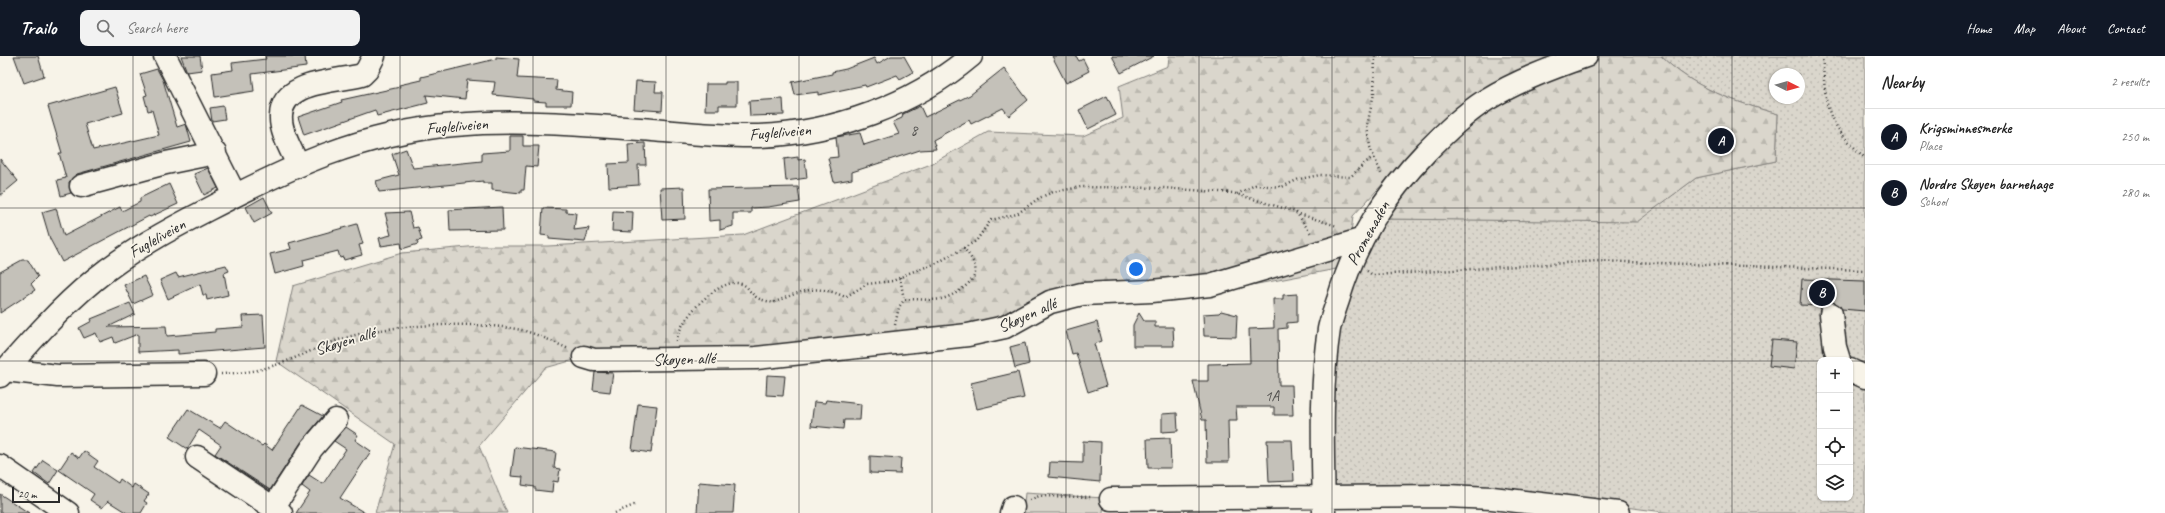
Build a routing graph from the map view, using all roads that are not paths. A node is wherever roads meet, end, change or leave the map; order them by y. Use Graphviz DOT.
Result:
graph roads {
  1 [pos="165,56"];
  2 [pos="374,56"];
  3 [pos="971,56"];
  4 [pos="1586,56"];
  5 [pos="214,153"];
  6 [pos="298,165"];
  7 [pos="81,186"];
  8 [pos="236,195"];
  9 [pos="1354,248"];
  10 [pos="1831,314"];
  11 [pos="584,357"];
  12 [pos="1838,357"];
  13 [pos="1853,371"];
  14 [pos="3,373"];
  15 [pos="204,374"];
  16 [pos="1865,377"];
  17 [pos="336,420"];
  18 [pos="197,457"];
  19 [pos="0,466"];
  20 [pos="1111,499"];
  21 [pos="1324,505"];
  22 [pos="277,510"];
  23 [pos="68,513"];
  24 [pos="1618,513"];
  1 -- 5 [label="street"];
  2 -- 6 [label="street"];
  3 -- 6 [label="street, Fugleliveien"];
  4 -- 9 [label="street, Promenaden"];
  5 -- 7 [label="street"];
  5 -- 8 [label="street"];
  6 -- 8 [label="street, Fugleliveien"];
  8 -- 14 [label="street, Fugleliveien"];
  9 -- 11 [label="street, Skøyen allé"];
  9 -- 21 [label="street, Promenaden"];
  10 -- 12 [label="street"];
  13 -- 16 [label="street"];
  14 -- 15 [label="street"];
  17 -- 22 [label="street"];
  18 -- 22 [label="street"];
  19 -- 23 [label="street"];
  20 -- 21 [label="street"];
  21 -- 24 [label="street"];
}
